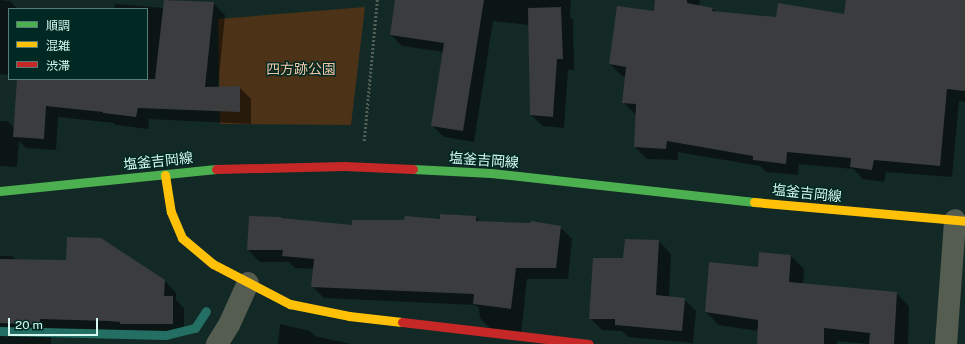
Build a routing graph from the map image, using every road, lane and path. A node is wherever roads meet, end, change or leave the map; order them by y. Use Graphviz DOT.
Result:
graph roads {
  1 [pos="377,0"];
  2 [pos="364,141"];
  3 [pos="165,175"];
  4 [pos="0,191"];
  5 [pos="960,220"];
  6 [pos="248,283"];
  7 [pos="217,344"];
  8 [pos="589,344"];
  9 [pos="946,344"];
  1 -- 2 [label="path"];
  3 -- 4 [label="main road, 塩釜吉岡線"];
  3 -- 5 [label="main road, 塩釜吉岡線"];
  3 -- 6 [label="main road"];
  5 -- 9 [label="street"];
  6 -- 7 [label="street"];
  6 -- 8 [label="main road"];
}
